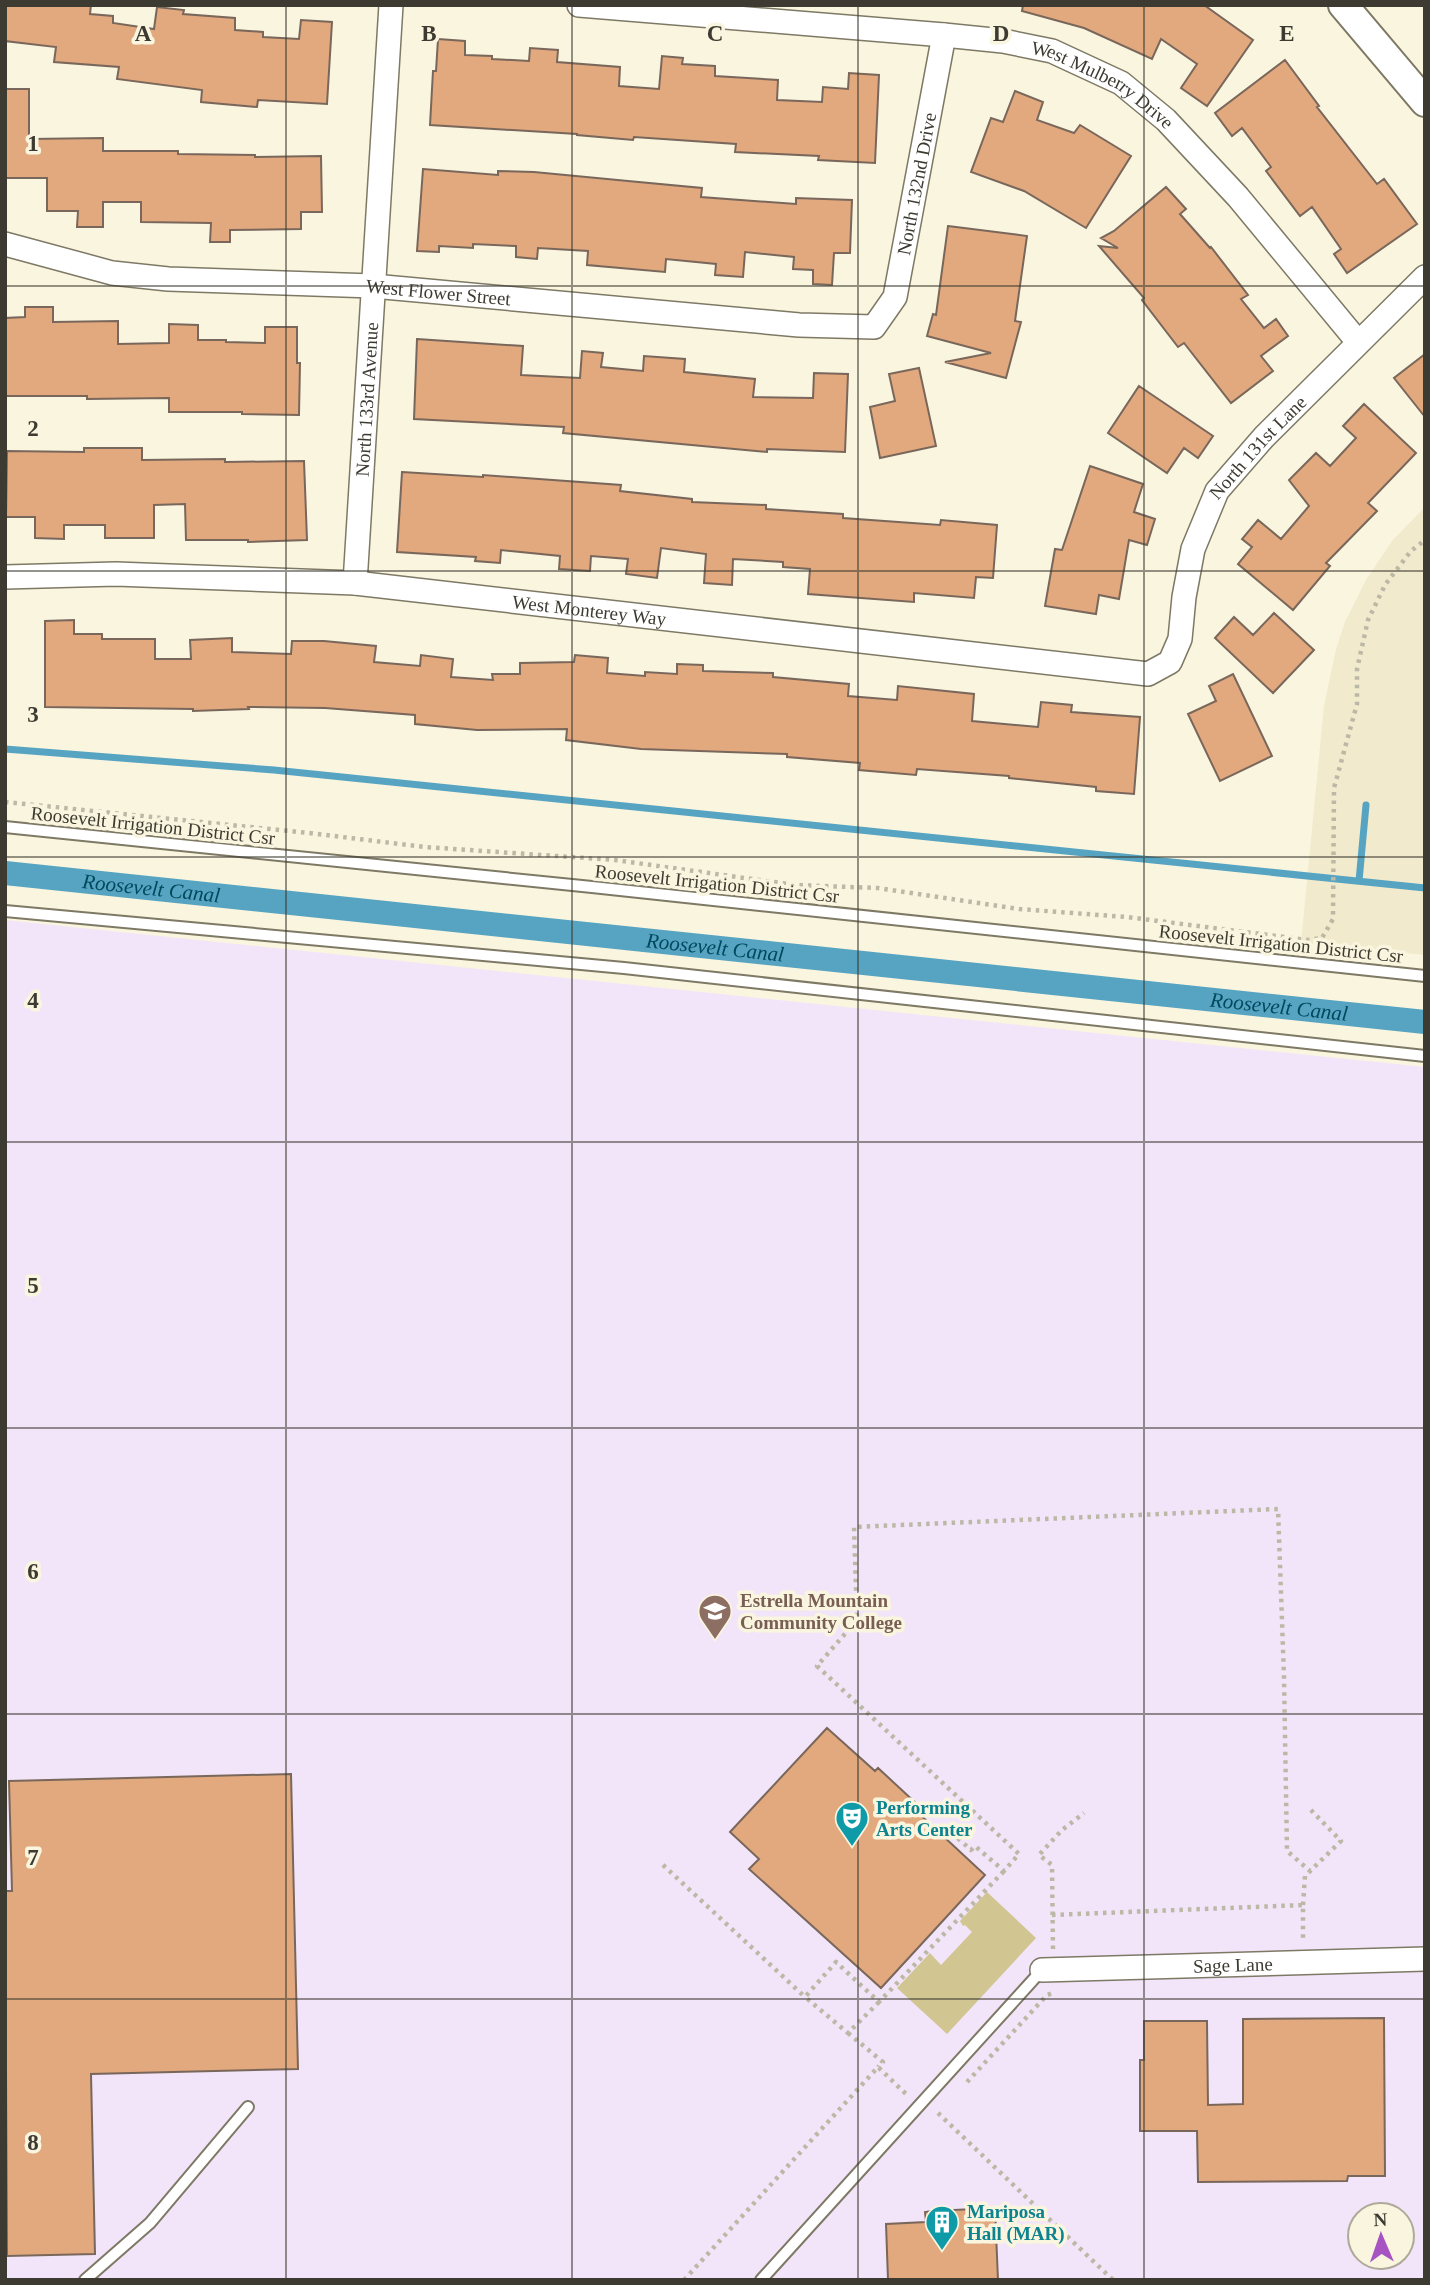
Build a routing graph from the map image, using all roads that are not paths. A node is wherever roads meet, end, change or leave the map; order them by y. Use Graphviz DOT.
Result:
graph roads {
  1 [pos="391,5"];
  2 [pos="579,5"];
  3 [pos="1343,5"];
  4 [pos="944,35"];
  5 [pos="1425,102"];
  6 [pos="5,244"];
  7 [pos="1425,277"];
  8 [pos="373,286"];
  9 [pos="874,327"];
  10 [pos="1358,342"];
  11 [pos="5,577"];
  12 [pos="355,583"];
  13 [pos="1170,662"];
  14 [pos="5,827"];
  15 [pos="5,911"];
  16 [pos="1425,976"];
  17 [pos="1425,1056"];
  18 [pos="1425,1959"];
  19 [pos="1048,1970"];
  20 [pos="248,2107"];
  21 [pos="85,2280"];
  22 [pos="761,2280"];
  1 -- 8 [label="street, North 133rd Avenue"];
  2 -- 4 [label="street, West Mulberry Drive"];
  3 -- 5 [label="street"];
  4 -- 9 [label="street, North 132nd Drive"];
  4 -- 10 [label="street, West Mulberry Drive"];
  6 -- 8 [label="street, West Flower Street"];
  7 -- 10 [label="street, North 131st Lane"];
  8 -- 9 [label="street, West Flower Street"];
  8 -- 12 [label="street, North 133rd Avenue"];
  10 -- 13 [label="street, North 131st Lane"];
  11 -- 12 [label="street, West Monterey Way"];
  12 -- 13 [label="street, West Monterey Way"];
  14 -- 16 [label="lane, Roosevelt Irrigation District Csr"];
  15 -- 17 [label="lane"];
  18 -- 19 [label="street, Sage Lane"];
  19 -- 22 [label="lane"];
  20 -- 21 [label="lane"];
}
